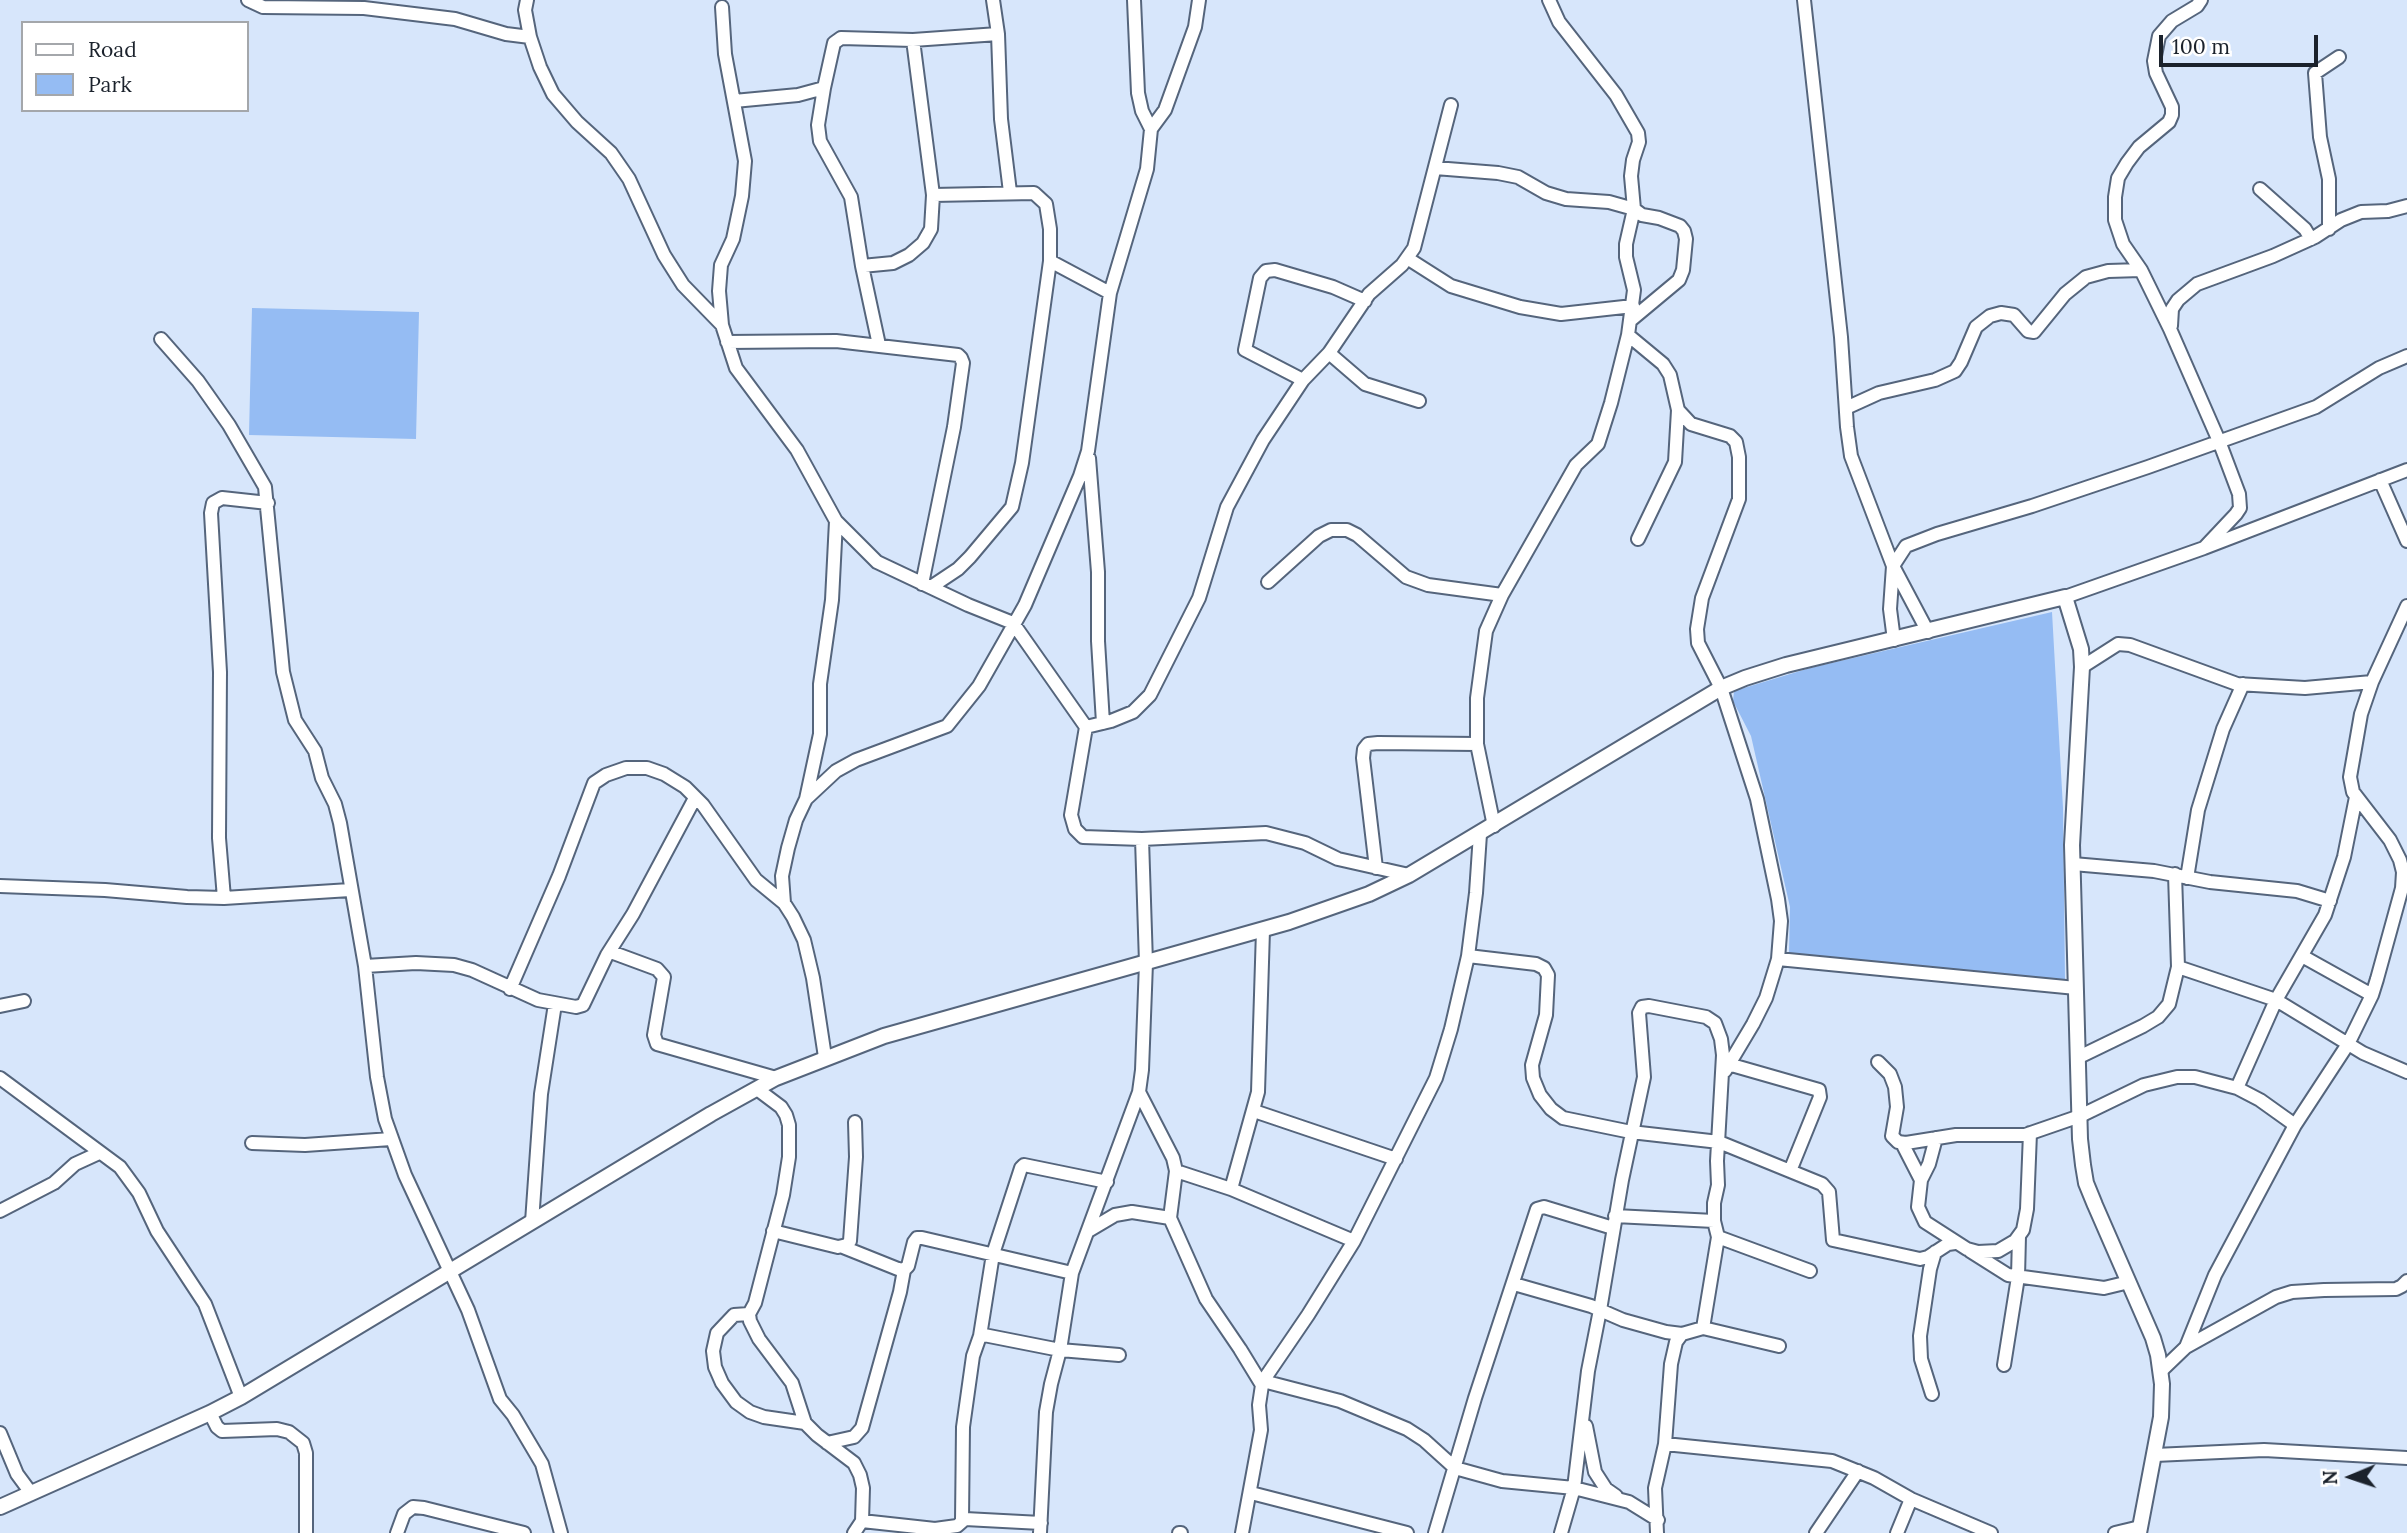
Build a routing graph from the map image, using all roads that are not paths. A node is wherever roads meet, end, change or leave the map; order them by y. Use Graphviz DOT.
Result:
graph roads {
  1 [pos="248,0"];
  2 [pos="527,0"];
  3 [pos="993,0"];
  4 [pos="1134,0"];
  5 [pos="1199,0"];
  6 [pos="1549,0"];
  7 [pos="1804,0"];
  8 [pos="2201,0"];
  9 [pos="722,7"];
  10 [pos="998,34"];
  11 [pos="530,37"];
  12 [pos="913,40"];
  13 [pos="2339,57"];
  14 [pos="824,89"];
  15 [pos="733,101"];
  16 [pos="1451,105"];
  17 [pos="1151,130"];
  18 [pos="1435,167"];
  19 [pos="2260,189"];
  20 [pos="1010,192"];
  21 [pos="933,195"];
  22 [pos="2407,206"];
  23 [pos="1634,209"];
  24 [pos="2329,229"];
  25 [pos="2311,239"];
  26 [pos="1407,258"];
  27 [pos="1050,261"];
  28 [pos="862,266"];
  29 [pos="2141,270"];
  30 [pos="1111,293"];
  31 [pos="1365,300"];
  32 [pos="1633,306"];
  33 [pos="1631,320"];
  34 [pos="722,326"];
  35 [pos="2170,329"];
  36 [pos="1628,335"];
  37 [pos="161,339"];
  38 [pos="727,342"];
  39 [pos="879,345"];
  40 [pos="1329,353"];
  41 [pos="2407,356"];
  42 [pos="1303,380"];
  43 [pos="1419,401"];
  44 [pos="1846,408"];
  45 [pos="1678,411"];
  46 [pos="2220,442"];
  47 [pos="1088,451"];
  48 [pos="2407,470"];
  49 [pos="2380,480"];
  50 [pos="268,503"];
  51 [pos="836,521"];
  52 [pos="1638,539"];
  53 [pos="2407,541"];
  54 [pos="2204,548"];
  55 [pos="1893,566"];
  56 [pos="1268,582"];
  57 [pos="927,586"];
  58 [pos="1502,595"];
  59 [pos="2065,597"];
  60 [pos="2407,606"];
  61 [pos="1013,623"];
  62 [pos="1928,632"];
  63 [pos="1894,640"];
  64 [pos="2082,667"];
  65 [pos="2372,682"];
  66 [pos="2243,684"];
  67 [pos="1721,688"];
  68 [pos="1102,723"];
  69 [pos="1086,727"];
  70 [pos="1477,744"];
  71 [pos="2356,797"];
  72 [pos="695,798"];
  73 [pos="806,799"];
  74 [pos="1494,826"];
  75 [pos="1480,834"];
  76 [pos="1142,839"];
  77 [pos="2073,864"];
  78 [pos="1376,868"];
  79 [pos="1409,876"];
  80 [pos="2181,876"];
  81 [pos="0,886"];
  82 [pos="350,890"];
  83 [pos="223,898"];
  84 [pos="2330,901"];
  85 [pos="784,903"];
  86 [pos="1263,930"];
  87 [pos="611,952"];
  88 [pos="1468,956"];
  89 [pos="2302,956"];
  90 [pos="1778,959"];
  91 [pos="1146,962"];
  92 [pos="365,966"];
  93 [pos="2178,967"];
  94 [pos="2076,988"];
  95 [pos="510,989"];
  96 [pos="2372,995"];
  97 [pos="2276,1000"];
  98 [pos="24,1001"];
  99 [pos="555,1004"];
  100 [pos="0,1006"];
  101 [pos="2348,1044"];
  102 [pos="825,1057"];
  103 [pos="2079,1057"];
  104 [pos="1878,1062"];
  105 [pos="1726,1069"];
  106 [pos="2407,1072"];
  107 [pos="0,1078"];
  108 [pos="776,1078"];
  109 [pos="2237,1088"];
  110 [pos="757,1089"];
  111 [pos="1139,1092"];
  112 [pos="1254,1111"];
  113 [pos="2080,1116"];
  114 [pos="855,1122"];
  115 [pos="2295,1125"];
  116 [pos="1631,1132"];
  117 [pos="2030,1133"];
  118 [pos="1937,1138"];
  119 [pos="391,1139"];
  120 [pos="1719,1142"];
  121 [pos="252,1143"];
  122 [pos="1902,1143"];
  123 [pos="99,1153"];
  124 [pos="1396,1159"];
  125 [pos="1176,1171"];
  126 [pos="1790,1171"];
  127 [pos="1921,1180"];
  128 [pos="1107,1182"];
  129 [pos="1231,1189"];
  130 [pos="0,1211"];
  131 [pos="1170,1218"];
  132 [pos="1714,1221"];
  133 [pos="532,1222"];
  134 [pos="1614,1222"];
  135 [pos="774,1231"];
  136 [pos="1088,1231"];
  137 [pos="2019,1236"];
  138 [pos="1718,1237"];
  139 [pos="1353,1241"];
  140 [pos="1961,1246"];
  141 [pos="842,1247"];
  142 [pos="1935,1252"];
  143 [pos="993,1254"];
  144 [pos="904,1270"];
  145 [pos="1810,1271"];
  146 [pos="449,1272"];
  147 [pos="1072,1273"];
  148 [pos="2018,1277"];
  149 [pos="2407,1280"];
  150 [pos="2129,1282"];
  151 [pos="1514,1284"];
  152 [pos="1600,1310"];
  153 [pos="749,1314"];
  154 [pos="1703,1328"];
  155 [pos="1682,1334"];
  156 [pos="980,1336"];
  157 [pos="1779,1346"];
  158 [pos="2186,1347"];
  159 [pos="1060,1350"];
  160 [pos="1119,1355"];
  161 [pos="2004,1365"];
  162 [pos="1588,1371"];
  163 [pos="2161,1371"];
  164 [pos="1262,1383"];
  165 [pos="1932,1394"];
  166 [pos="242,1397"];
  167 [pos="210,1413"];
  168 [pos="806,1423"];
  169 [pos="0,1433"];
  170 [pos="827,1443"];
  171 [pos="1665,1444"];
  172 [pos="2155,1455"];
  173 [pos="2407,1458"];
  174 [pos="1455,1468"];
  175 [pos="1858,1471"];
  176 [pos="1574,1489"];
  177 [pos="31,1493"];
  178 [pos="1251,1493"];
  179 [pos="1911,1499"];
  180 [pos="1629,1502"];
  181 [pos="0,1507"];
  182 [pos="962,1520"];
  183 [pos="862,1521"];
  184 [pos="1657,1527"];
  185 [pos="1041,1528"];
  186 [pos="2139,1530"];
  187 [pos="306,1533"];
  188 [pos="397,1533"];
  189 [pos="524,1533"];
  190 [pos="561,1533"];
  191 [pos="854,1533"];
  192 [pos="1242,1533"];
  193 [pos="1407,1533"];
  194 [pos="1436,1533"];
  195 [pos="1561,1533"];
  196 [pos="1816,1533"];
  197 [pos="1897,1533"];
  198 [pos="1990,1533"];
  199 [pos="2115,1533"];
  1 -- 11 [label="street"];
  2 -- 11 [label="street"];
  3 -- 10 [label="street"];
  4 -- 17 [label="street"];
  5 -- 17 [label="street"];
  6 -- 23 [label="street"];
  7 -- 44 [label="street"];
  8 -- 29 [label="street"];
  9 -- 15 [label="street"];
  10 -- 12 [label="street"];
  10 -- 20 [label="street"];
  11 -- 34 [label="street"];
  12 -- 14 [label="street"];
  12 -- 21 [label="street"];
  13 -- 24 [label="street"];
  14 -- 15 [label="street"];
  14 -- 28 [label="street"];
  15 -- 34 [label="street"];
  16 -- 18 [label="street"];
  17 -- 30 [label="street"];
  18 -- 23 [label="street"];
  18 -- 26 [label="street"];
  19 -- 25 [label="street"];
  20 -- 21 [label="street"];
  20 -- 27 [label="street"];
  21 -- 28 [label="street"];
  22 -- 24 [label="street"];
  23 -- 32 [label="street"];
  23 -- 33 [label="street"];
  24 -- 25 [label="street"];
  25 -- 35 [label="street"];
  26 -- 31 [label="street"];
  26 -- 32 [label="street"];
  27 -- 30 [label="street"];
  27 -- 57 [label="street"];
  28 -- 39 [label="street"];
  29 -- 35 [label="street"];
  29 -- 44 [label="street"];
  30 -- 47 [label="street"];
  31 -- 40 [label="street"];
  31 -- 42 [label="street"];
  32 -- 33 [label="street"];
  33 -- 36 [label="street"];
  34 -- 38 [label="street"];
  35 -- 46 [label="street"];
  36 -- 45 [label="street"];
  36 -- 58 [label="street"];
  37 -- 50 [label="street"];
  38 -- 39 [label="street"];
  38 -- 51 [label="street"];
  39 -- 57 [label="street"];
  40 -- 42 [label="street"];
  40 -- 43 [label="street"];
  41 -- 46 [label="street"];
  42 -- 68 [label="street"];
  44 -- 55 [label="street"];
  45 -- 52 [label="street"];
  45 -- 67 [label="street"];
  46 -- 54 [label="street"];
  46 -- 55 [label="street"];
  47 -- 61 [label="street"];
  47 -- 68 [label="street"];
  48 -- 49 [label="street"];
  49 -- 53 [label="street"];
  49 -- 54 [label="street"];
  50 -- 82 [label="street"];
  50 -- 83 [label="street"];
  51 -- 57 [label="street"];
  51 -- 73 [label="street"];
  54 -- 59 [label="street"];
  55 -- 62 [label="street"];
  55 -- 63 [label="street"];
  56 -- 58 [label="street"];
  57 -- 61 [label="street"];
  58 -- 70 [label="street"];
  59 -- 62 [label="street"];
  59 -- 64 [label="street"];
  60 -- 65 [label="street"];
  61 -- 69 [label="street"];
  61 -- 73 [label="street"];
  62 -- 63 [label="street"];
  63 -- 67 [label="street"];
  64 -- 66 [label="street"];
  64 -- 77 [label="street"];
  65 -- 66 [label="street"];
  65 -- 71 [label="street"];
  66 -- 80 [label="street"];
  67 -- 74 [label="street"];
  67 -- 90 [label="street"];
  68 -- 69 [label="street"];
  69 -- 76 [label="street"];
  70 -- 74 [label="street"];
  70 -- 78 [label="street"];
  71 -- 84 [label="street"];
  71 -- 96 [label="street"];
  72 -- 85 [label="street"];
  72 -- 87 [label="street"];
  72 -- 95 [label="street"];
  73 -- 85 [label="street"];
  74 -- 75 [label="street"];
  75 -- 79 [label="street"];
  75 -- 88 [label="street"];
  76 -- 78 [label="street"];
  76 -- 91 [label="street"];
  77 -- 80 [label="street"];
  77 -- 94 [label="street"];
  78 -- 79 [label="street"];
  79 -- 86 [label="street"];
  80 -- 84 [label="street"];
  80 -- 93 [label="street"];
  81 -- 83 [label="street"];
  82 -- 83 [label="street"];
  82 -- 92 [label="street"];
  84 -- 89 [label="street"];
  85 -- 102 [label="street"];
  86 -- 91 [label="street"];
  86 -- 112 [label="street"];
  87 -- 99 [label="street"];
  87 -- 108 [label="street"];
  88 -- 116 [label="street"];
  88 -- 124 [label="street"];
  89 -- 96 [label="street"];
  89 -- 97 [label="street"];
  90 -- 94 [label="street"];
  90 -- 105 [label="street"];
  91 -- 102 [label="street"];
  91 -- 111 [label="street"];
  92 -- 95 [label="street"];
  92 -- 119 [label="street"];
  93 -- 97 [label="street"];
  93 -- 103 [label="street"];
  94 -- 103 [label="street"];
  95 -- 99 [label="street"];
  96 -- 101 [label="street"];
  97 -- 101 [label="street"];
  97 -- 109 [label="street"];
  98 -- 100 [label="street"];
  99 -- 133 [label="street"];
  101 -- 106 [label="street"];
  101 -- 115 [label="street"];
  102 -- 108 [label="street"];
  103 -- 113 [label="street"];
  104 -- 122 [label="street"];
  105 -- 116 [label="street"];
  105 -- 120 [label="street"];
  105 -- 126 [label="street"];
  107 -- 123 [label="street"];
  108 -- 110 [label="street"];
  109 -- 113 [label="street"];
  109 -- 115 [label="street"];
  110 -- 133 [label="street"];
  110 -- 135 [label="street"];
  111 -- 125 [label="street"];
  111 -- 128 [label="street"];
  112 -- 124 [label="street"];
  112 -- 129 [label="street"];
  113 -- 117 [label="street"];
  113 -- 150 [label="street"];
  114 -- 141 [label="street"];
  115 -- 158 [label="street"];
  116 -- 120 [label="street"];
  116 -- 134 [label="street"];
  117 -- 118 [label="street"];
  117 -- 137 [label="street"];
  118 -- 122 [label="street"];
  118 -- 127 [label="street"];
  119 -- 121 [label="street"];
  119 -- 146 [label="street"];
  120 -- 126 [label="street"];
  120 -- 132 [label="street"];
  122 -- 127 [label="street"];
  123 -- 130 [label="street"];
  123 -- 166 [label="street"];
  124 -- 139 [label="street"];
  125 -- 129 [label="street"];
  125 -- 131 [label="street"];
  126 -- 142 [label="street"];
  127 -- 140 [label="street"];
  128 -- 136 [label="street"];
  128 -- 143 [label="street"];
  129 -- 139 [label="street"];
  131 -- 136 [label="street"];
  131 -- 164 [label="street"];
  132 -- 134 [label="street"];
  132 -- 138 [label="street"];
  133 -- 146 [label="street"];
  134 -- 151 [label="street"];
  134 -- 152 [label="street"];
  135 -- 141 [label="street"];
  135 -- 153 [label="street"];
  136 -- 147 [label="street"];
  137 -- 140 [label="street"];
  137 -- 148 [label="street"];
  138 -- 145 [label="street"];
  138 -- 154 [label="street"];
  139 -- 164 [label="street"];
  140 -- 142 [label="street"];
  140 -- 148 [label="street"];
  141 -- 144 [label="street"];
  142 -- 165 [label="street"];
  143 -- 144 [label="street"];
  143 -- 147 [label="street"];
  143 -- 156 [label="street"];
  144 -- 170 [label="street"];
  146 -- 166 [label="street"];
  146 -- 190 [label="street"];
  147 -- 159 [label="street"];
  148 -- 150 [label="street"];
  148 -- 161 [label="street"];
  149 -- 158 [label="street"];
  150 -- 163 [label="street"];
  151 -- 152 [label="street"];
  151 -- 174 [label="street"];
  152 -- 155 [label="street"];
  152 -- 162 [label="street"];
  153 -- 168 [label="street"];
  153 -- 168 [label="street"];
  154 -- 155 [label="street"];
  154 -- 157 [label="street"];
  155 -- 171 [label="street"];
  156 -- 159 [label="street"];
  156 -- 182 [label="street"];
  158 -- 163 [label="street"];
  159 -- 160 [label="street"];
  159 -- 185 [label="street"];
  162 -- 176 [label="street"];
  162 -- 180 [label="street"];
  163 -- 172 [label="street"];
  164 -- 174 [label="street"];
  164 -- 178 [label="street"];
  166 -- 167 [label="street"];
  167 -- 177 [label="street"];
  167 -- 187 [label="street"];
  168 -- 170 [label="street"];
  169 -- 177 [label="street"];
  170 -- 183 [label="street"];
  171 -- 175 [label="street"];
  171 -- 184 [label="street"];
  172 -- 173 [label="street"];
  172 -- 186 [label="street"];
  174 -- 176 [label="street"];
  174 -- 194 [label="street"];
  175 -- 179 [label="street"];
  175 -- 196 [label="street"];
  176 -- 180 [label="street"];
  176 -- 195 [label="street"];
  177 -- 181 [label="street"];
  178 -- 192 [label="street"];
  178 -- 193 [label="street"];
  179 -- 197 [label="street"];
  179 -- 198 [label="street"];
  180 -- 184 [label="street"];
  182 -- 183 [label="street"];
  182 -- 185 [label="street"];
  183 -- 191 [label="street"];
  186 -- 199 [label="street"];
  188 -- 189 [label="street"];
}
